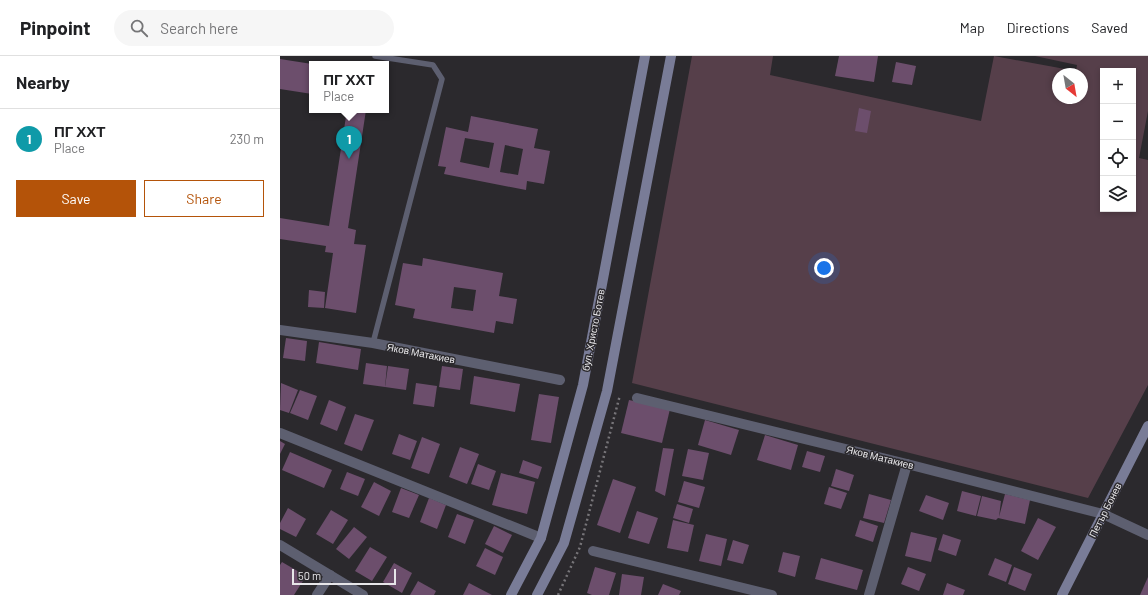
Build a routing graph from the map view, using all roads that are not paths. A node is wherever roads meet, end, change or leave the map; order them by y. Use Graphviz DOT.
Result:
graph roads {
  1 [pos="375,56"];
  2 [pos="645,56"];
  3 [pos="671,56"];
  4 [pos="385,57"];
  5 [pos="280,330"];
  6 [pos="373,343"];
  7 [pos="560,380"];
  8 [pos="637,398"];
  9 [pos="1148,426"];
  10 [pos="280,433"];
  11 [pos="907,464"];
  12 [pos="1103,514"];
  13 [pos="1148,535"];
  14 [pos="541,538"];
  15 [pos="280,545"];
  16 [pos="594,551"];
  17 [pos="330,575"];
  18 [pos="317,595"];
  19 [pos="363,595"];
  20 [pos="511,595"];
  21 [pos="537,595"];
  22 [pos="772,595"];
  23 [pos="869,595"];
  24 [pos="1062,595"];
  1 -- 4 [label="lane"];
  2 -- 14 [label="street, бул. Христо Ботев"];
  3 -- 21 [label="street"];
  4 -- 6 [label="lane"];
  5 -- 6 [label="street, Яков Матакиев"];
  6 -- 7 [label="street, Яков Матакиев"];
  8 -- 11 [label="street, Яков Матакиев"];
  9 -- 12 [label="street, Петър Бонев"];
  10 -- 14 [label="street"];
  11 -- 12 [label="street, Яков Матакиев"];
  11 -- 23 [label="street"];
  12 -- 13 [label="street, Яков Матакиев"];
  12 -- 24 [label="street, Петър Бонев"];
  14 -- 20 [label="street, бул. Христо Ботев"];
  15 -- 17 [label="street"];
  16 -- 22 [label="street"];
  17 -- 18 [label="street"];
  17 -- 19 [label="street"];
}
